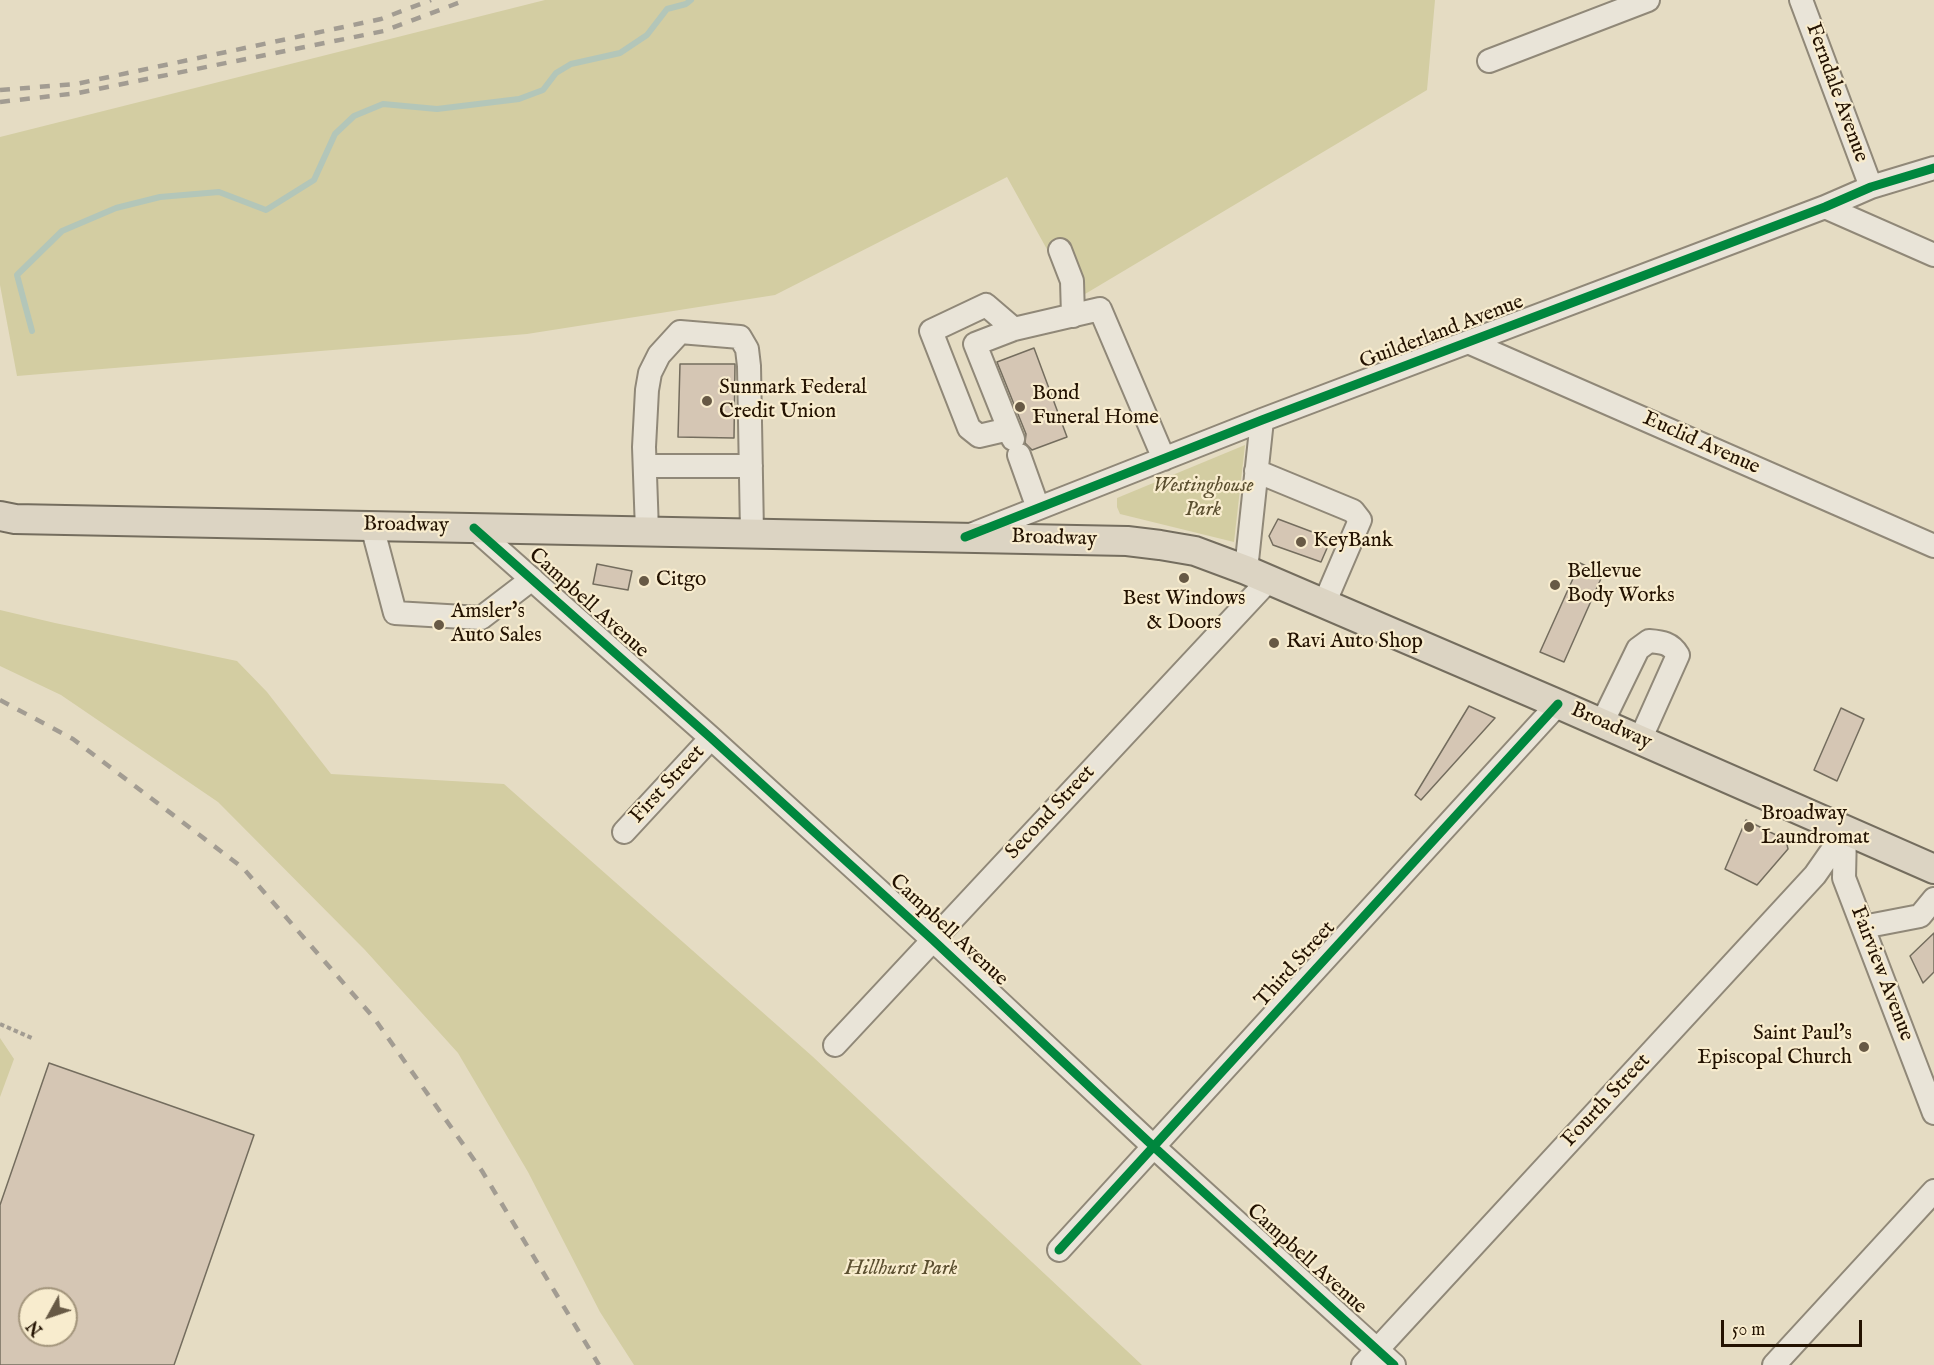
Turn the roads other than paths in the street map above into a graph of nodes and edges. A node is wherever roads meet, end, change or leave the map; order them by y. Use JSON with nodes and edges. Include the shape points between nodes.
{"nodes":[{"id":1,"x":1648,"y":0,"type":"edge"},
{"id":2,"x":1801,"y":0,"type":"edge"},
{"id":3,"x":1489,"y":61,"type":"dead end"},
{"id":4,"x":1934,"y":168,"type":"edge"},
{"id":5,"x":1871,"y":187,"type":"junction"},
{"id":6,"x":1825,"y":207,"type":"junction"},
{"id":7,"x":1060,"y":250,"type":"dead end"},
{"id":8,"x":1934,"y":255,"type":"edge"},
{"id":9,"x":1073,"y":316,"type":"junction"},
{"id":10,"x":1014,"y":329,"type":"junction"},
{"id":11,"x":1468,"y":342,"type":"junction"},
{"id":12,"x":975,"y":344,"type":"junction"},
{"id":13,"x":941,"y":356,"type":"junction"},
{"id":14,"x":1262,"y":420,"type":"junction"},
{"id":15,"x":1014,"y":441,"type":"junction"},
{"id":16,"x":1164,"y":459,"type":"junction"},
{"id":17,"x":645,"y":466,"type":"junction"},
{"id":18,"x":751,"y":466,"type":"junction"},
{"id":19,"x":1256,"y":471,"type":"junction"},
{"id":20,"x":1038,"y":508,"type":"junction"},
{"id":21,"x":0,"y":516,"type":"edge"},
{"id":22,"x":372,"y":525,"type":"junction"},
{"id":23,"x":474,"y":528,"type":"junction"},
{"id":24,"x":647,"y":531,"type":"junction"},
{"id":25,"x":752,"y":533,"type":"junction"},
{"id":26,"x":965,"y":537,"type":"junction"},
{"id":27,"x":1934,"y":546,"type":"edge"},
{"id":28,"x":1257,"y":576,"type":"junction"},
{"id":29,"x":532,"y":579,"type":"junction"},
{"id":30,"x":1324,"y":604,"type":"junction"},
{"id":31,"x":1558,"y":704,"type":"junction"},
{"id":32,"x":1602,"y":723,"type":"junction"},
{"id":33,"x":711,"y":738,"type":"junction"},
{"id":34,"x":1640,"y":740,"type":"junction"},
{"id":35,"x":624,"y":832,"type":"dead end"},
{"id":36,"x":1845,"y":832,"type":"junction"},
{"id":37,"x":1934,"y":869,"type":"edge"},
{"id":38,"x":1934,"y":899,"type":"edge"},
{"id":39,"x":1863,"y":927,"type":"junction"},
{"id":40,"x":933,"y":940,"type":"junction"},
{"id":41,"x":835,"y":1045,"type":"dead end"},
{"id":42,"x":1934,"y":1113,"type":"edge"},
{"id":43,"x":1154,"y":1147,"type":"junction"},
{"id":44,"x":1934,"y":1191,"type":"edge"},
{"id":45,"x":1059,"y":1250,"type":"dead end"},
{"id":46,"x":1378,"y":1360,"type":"edge"},
{"id":47,"x":1774,"y":1365,"type":"edge"}],
"edges":[{"from":1,"to":3,"type":"street"},
{"from":2,"to":5,"type":"street","name":"Ferndale Avenue"},
{"from":4,"to":5,"type":"street","name":"Guilderland Avenue"},
{"from":5,"to":6,"type":"street","name":"Guilderland Avenue"},
{"from":6,"to":8,"type":"street"},
{"from":6,"to":11,"type":"street","name":"Guilderland Avenue"},
{"from":7,"to":9,"type":"street","via":[[1072,281]]},
{"from":9,"to":10,"type":"street"},
{"from":9,"to":16,"type":"street","via":[[1100,309]]},
{"from":10,"to":12,"type":"street"},
{"from":10,"to":13,"type":"street","via":[[986,305],[931,331]]},
{"from":11,"to":14,"type":"street","name":"Guilderland Avenue"},
{"from":11,"to":27,"type":"street","name":"Euclid Avenue"},
{"from":12,"to":13,"type":"street"},
{"from":12,"to":15,"type":"street"},
{"from":13,"to":15,"type":"street","via":[[969,428],[979,436]]},
{"from":14,"to":16,"type":"street","name":"Guilderland Avenue"},
{"from":14,"to":19,"type":"street"},
{"from":15,"to":20,"type":"street"},
{"from":16,"to":20,"type":"street","name":"Guilderland Avenue"},
{"from":17,"to":18,"type":"street"},
{"from":17,"to":18,"type":"street","via":[[650,374],[659,355],[680,332],[740,337],[747,349]]},
{"from":17,"to":24,"type":"street"},
{"from":18,"to":25,"type":"street"},
{"from":19,"to":28,"type":"street"},
{"from":19,"to":30,"type":"street","via":[[1353,511],[1360,520]]},
{"from":20,"to":26,"type":"street","name":"Guilderland Avenue"},
{"from":21,"to":22,"type":"main road","name":"Broadway"},
{"from":22,"to":23,"type":"main road","name":"Broadway"},
{"from":22,"to":29,"type":"street","via":[[395,613],[481,618]]},
{"from":23,"to":24,"type":"main road","name":"Broadway"},
{"from":23,"to":29,"type":"street","name":"Campbell Avenue"},
{"from":24,"to":25,"type":"main road","name":"Broadway"},
{"from":25,"to":26,"type":"main road","name":"Broadway"},
{"from":26,"to":28,"type":"main road","name":"Broadway","via":[[1160,545],[1195,551]]},
{"from":28,"to":30,"type":"main road","name":"Broadway"},
{"from":28,"to":40,"type":"street","name":"Second Street"},
{"from":29,"to":33,"type":"street","name":"Campbell Avenue"},
{"from":30,"to":31,"type":"main road","name":"Broadway"},
{"from":31,"to":32,"type":"main road","name":"Broadway"},
{"from":31,"to":43,"type":"street","name":"Third Street"},
{"from":32,"to":34,"type":"main road","name":"Broadway"},
{"from":32,"to":34,"type":"street","via":[[1638,649],[1649,641],[1664,642],[1678,655]]},
{"from":33,"to":35,"type":"street","name":"First Street"},
{"from":33,"to":40,"type":"street","name":"Campbell Avenue"},
{"from":34,"to":36,"type":"main road","name":"Broadway"},
{"from":36,"to":37,"type":"main road","name":"Broadway"},
{"from":36,"to":39,"type":"street","name":"Fairview Avenue","via":[[1844,878]]},
{"from":36,"to":46,"type":"street","name":"Fourth Street","via":[[1815,875]]},
{"from":38,"to":39,"type":"street","via":[[1920,916]]},
{"from":39,"to":42,"type":"street","name":"Fairview Avenue"},
{"from":40,"to":41,"type":"street","name":"Second Street"},
{"from":40,"to":43,"type":"street","name":"Campbell Avenue"},
{"from":43,"to":45,"type":"street","name":"Third Street"},
{"from":43,"to":46,"type":"street","name":"Campbell Avenue"},
{"from":44,"to":47,"type":"street"}]}
